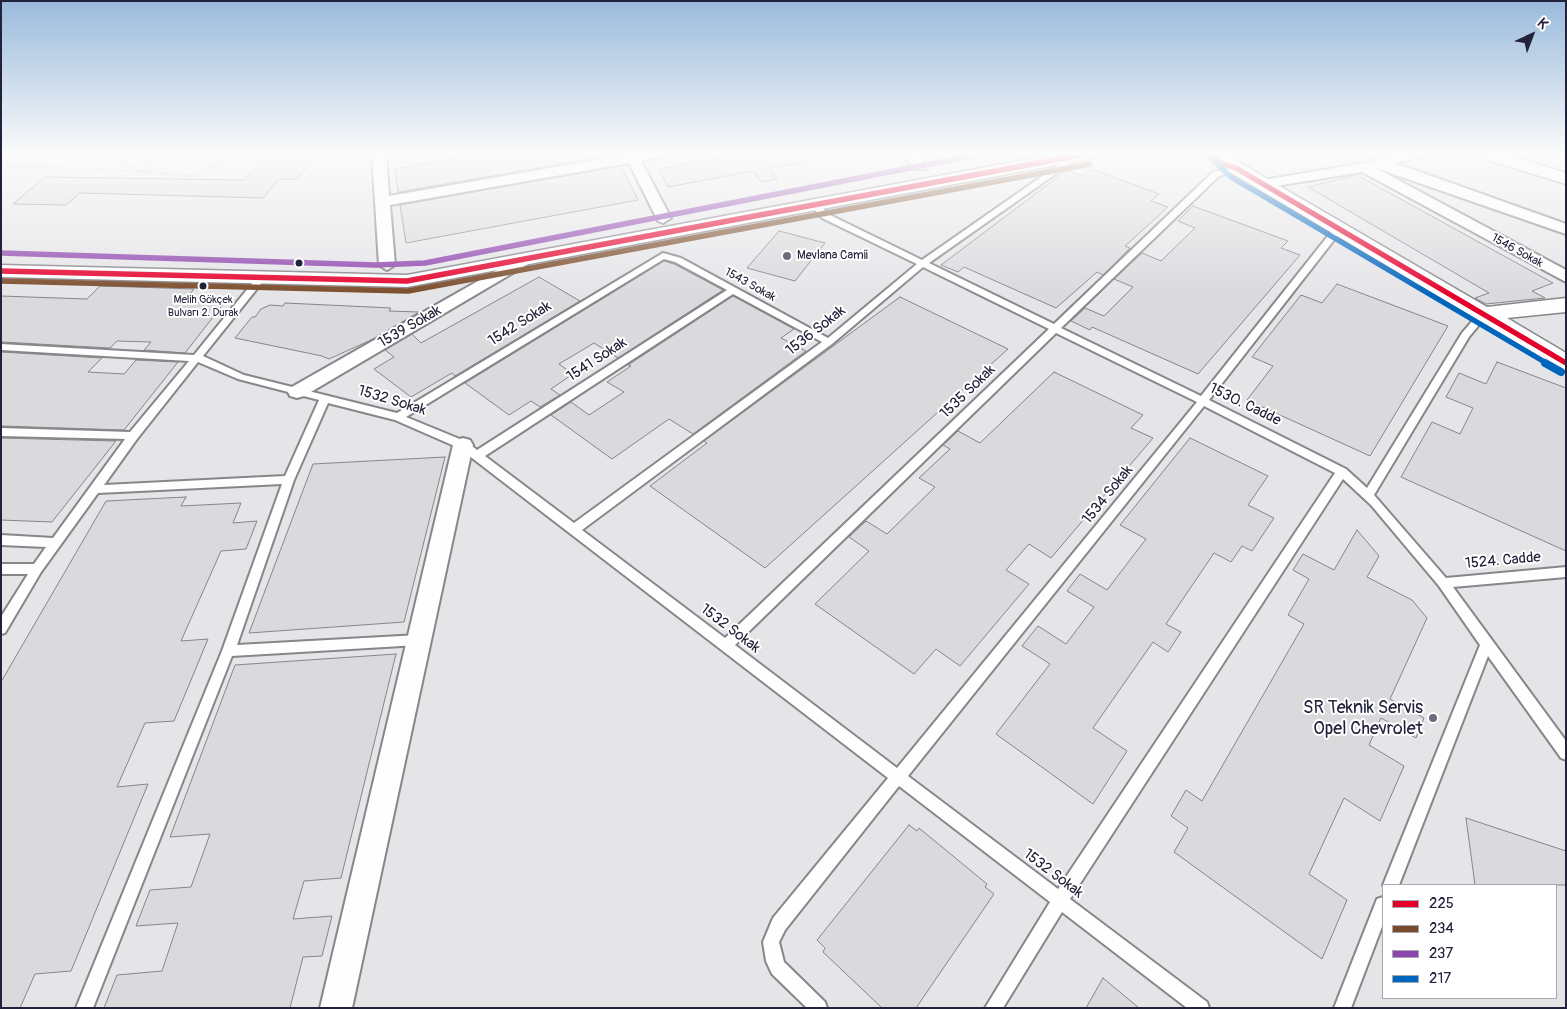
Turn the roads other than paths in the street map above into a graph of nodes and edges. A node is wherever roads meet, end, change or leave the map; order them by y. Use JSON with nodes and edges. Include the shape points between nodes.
{"nodes":[{"id":1,"x":388,"y":201,"type":"edge"},
{"id":2,"x":655,"y":201,"type":"edge"},
{"id":3,"x":736,"y":201,"type":"edge"},
{"id":4,"x":830,"y":201,"type":"edge"},
{"id":5,"x":1015,"y":201,"type":"edge"},
{"id":6,"x":1188,"y":201,"type":"edge"},
{"id":7,"x":1291,"y":201,"type":"edge"},
{"id":8,"x":1427,"y":201,"type":"edge"},
{"id":9,"x":1487,"y":201,"type":"edge"},
{"id":10,"x":383,"y":202,"type":"joint"},
{"id":11,"x":814,"y":204,"type":"junction"},
{"id":12,"x":663,"y":218,"type":"junction"},
{"id":13,"x":1338,"y":229,"type":"junction"},
{"id":14,"x":1566,"y":229,"type":"edge"},
{"id":15,"x":1,"y":253,"type":"edge"},
{"id":16,"x":658,"y":257,"type":"joint"},
{"id":17,"x":522,"y":261,"type":"junction"},
{"id":18,"x":922,"y":264,"type":"junction"},
{"id":19,"x":387,"y":265,"type":"junction"},
{"id":20,"x":1,"y":272,"type":"edge"},
{"id":21,"x":1566,"y":277,"type":"edge"},
{"id":22,"x":261,"y":278,"type":"junction"},
{"id":23,"x":733,"y":290,"type":"junction"},
{"id":24,"x":1566,"y":305,"type":"edge"},
{"id":25,"x":1483,"y":314,"type":"junction"},
{"id":26,"x":1054,"y":330,"type":"junction"},
{"id":27,"x":829,"y":342,"type":"junction"},
{"id":28,"x":1,"y":347,"type":"edge"},
{"id":29,"x":198,"y":358,"type":"junction"},
{"id":30,"x":1566,"y":363,"type":"edge"},
{"id":31,"x":297,"y":392,"type":"junction"},
{"id":32,"x":325,"y":398,"type":"junction"},
{"id":33,"x":1204,"y":401,"type":"junction"},
{"id":34,"x":398,"y":417,"type":"junction"},
{"id":35,"x":1,"y":432,"type":"edge"},
{"id":36,"x":133,"y":436,"type":"junction"},
{"id":37,"x":471,"y":450,"type":"junction"},
{"id":38,"x":1342,"y":472,"type":"junction"},
{"id":39,"x":290,"y":480,"type":"junction"},
{"id":40,"x":96,"y":489,"type":"junction"},
{"id":41,"x":1368,"y":495,"type":"junction"},
{"id":42,"x":573,"y":530,"type":"junction"},
{"id":43,"x":1,"y":540,"type":"edge"},
{"id":44,"x":55,"y":544,"type":"junction"},
{"id":45,"x":1,"y":569,"type":"edge"},
{"id":46,"x":37,"y":569,"type":"junction"},
{"id":47,"x":1566,"y":572,"type":"edge"},
{"id":48,"x":1443,"y":583,"type":"junction"},
{"id":49,"x":1,"y":629,"type":"edge"},
{"id":50,"x":419,"y":640,"type":"junction"},
{"id":51,"x":725,"y":646,"type":"junction"},
{"id":52,"x":1486,"y":646,"type":"junction"},
{"id":53,"x":228,"y":651,"type":"junction"},
{"id":54,"x":1566,"y":753,"type":"edge"},
{"id":55,"x":898,"y":777,"type":"junction"},
{"id":56,"x":1391,"y":884,"type":"edge"},
{"id":57,"x":1060,"y":900,"type":"junction"},
{"id":58,"x":1382,"y":908,"type":"edge"},
{"id":59,"x":84,"y":1008,"type":"edge"},
{"id":60,"x":336,"y":1008,"type":"edge"},
{"id":61,"x":819,"y":1008,"type":"edge"},
{"id":62,"x":992,"y":1008,"type":"edge"},
{"id":63,"x":1201,"y":1008,"type":"edge"},
{"id":64,"x":1342,"y":1008,"type":"edge"}],
"edges":[{"from":1,"to":10,"type":"street"},
{"from":2,"to":12,"type":"street"},
{"from":3,"to":12,"type":"main road"},
{"from":4,"to":11,"type":"main road"},
{"from":5,"to":18,"type":"lane","name":"1536 Sokak"},
{"from":6,"to":26,"type":"lane","name":"1535 Sokak"},
{"from":7,"to":13,"type":"main road"},
{"from":8,"to":21,"type":"street","name":"1546 Sokak"},
{"from":9,"to":14,"type":"street"},
{"from":10,"to":19,"type":"street"},
{"from":11,"to":17,"type":"main road"},
{"from":11,"to":18,"type":"lane","name":"1530. Cadde","via":[[825,216]]},
{"from":12,"to":19,"type":"main road","via":[[424,263]]},
{"from":13,"to":25,"type":"main road"},
{"from":13,"to":33,"type":"lane","name":"1534 Sokak"},
{"from":15,"to":19,"type":"main road"},
{"from":16,"to":23,"type":"lane","name":"1543 Sokak","via":[[672,257]]},
{"from":16,"to":34,"type":"lane","name":"1542 Sokak"},
{"from":17,"to":22,"type":"main road","via":[[407,281]]},
{"from":17,"to":31,"type":"street","name":"1539 Sokak"},
{"from":18,"to":26,"type":"lane","name":"1530. Cadde"},
{"from":18,"to":27,"type":"lane","name":"1536 Sokak"},
{"from":20,"to":22,"type":"main road"},
{"from":22,"to":29,"type":"lane"},
{"from":23,"to":27,"type":"lane","name":"1543 Sokak"},
{"from":23,"to":37,"type":"lane","name":"1541 Sokak"},
{"from":24,"to":25,"type":"main road"},
{"from":25,"to":30,"type":"main road"},
{"from":25,"to":41,"type":"lane","via":[[1465,335]]},
{"from":26,"to":33,"type":"lane","name":"1530. Cadde"},
{"from":26,"to":51,"type":"lane","name":"1535 Sokak"},
{"from":27,"to":42,"type":"lane","name":"1536 Sokak"},
{"from":28,"to":29,"type":"lane"},
{"from":29,"to":31,"type":"lane","name":"1532 Sokak","via":[[241,377]]},
{"from":29,"to":36,"type":"lane"},
{"from":31,"to":32,"type":"lane","name":"1532 Sokak"},
{"from":32,"to":34,"type":"lane","name":"1532 Sokak"},
{"from":32,"to":39,"type":"lane"},
{"from":33,"to":38,"type":"lane","name":"1530. Cadde"},
{"from":33,"to":55,"type":"lane","name":"1534 Sokak"},
{"from":34,"to":37,"type":"lane","name":"1532 Sokak"},
{"from":35,"to":36,"type":"lane"},
{"from":36,"to":40,"type":"lane"},
{"from":37,"to":42,"type":"lane","name":"1532 Sokak"},
{"from":37,"to":50,"type":"street"},
{"from":38,"to":41,"type":"lane","name":"1530. Cadde"},
{"from":38,"to":57,"type":"lane"},
{"from":39,"to":40,"type":"lane"},
{"from":39,"to":53,"type":"lane"},
{"from":40,"to":44,"type":"lane"},
{"from":41,"to":48,"type":"lane","name":"1530. Cadde"},
{"from":42,"to":51,"type":"lane","name":"1532 Sokak"},
{"from":43,"to":44,"type":"lane"},
{"from":44,"to":46,"type":"lane"},
{"from":45,"to":46,"type":"lane"},
{"from":46,"to":49,"type":"lane"},
{"from":47,"to":48,"type":"lane","name":"1524. Cadde"},
{"from":48,"to":52,"type":"lane","name":"1530. Cadde"},
{"from":50,"to":53,"type":"lane"},
{"from":50,"to":60,"type":"street"},
{"from":51,"to":55,"type":"lane","name":"1532 Sokak"},
{"from":52,"to":54,"type":"lane","name":"1530. Cadde"},
{"from":52,"to":56,"type":"lane"},
{"from":53,"to":59,"type":"lane"},
{"from":55,"to":57,"type":"lane","name":"1532 Sokak"},
{"from":55,"to":61,"type":"lane","name":"1534 Sokak","via":[[774,932],[771,953],[778,968]]},
{"from":57,"to":62,"type":"lane"},
{"from":57,"to":63,"type":"lane","name":"1532 Sokak"},
{"from":58,"to":64,"type":"lane"}]}
